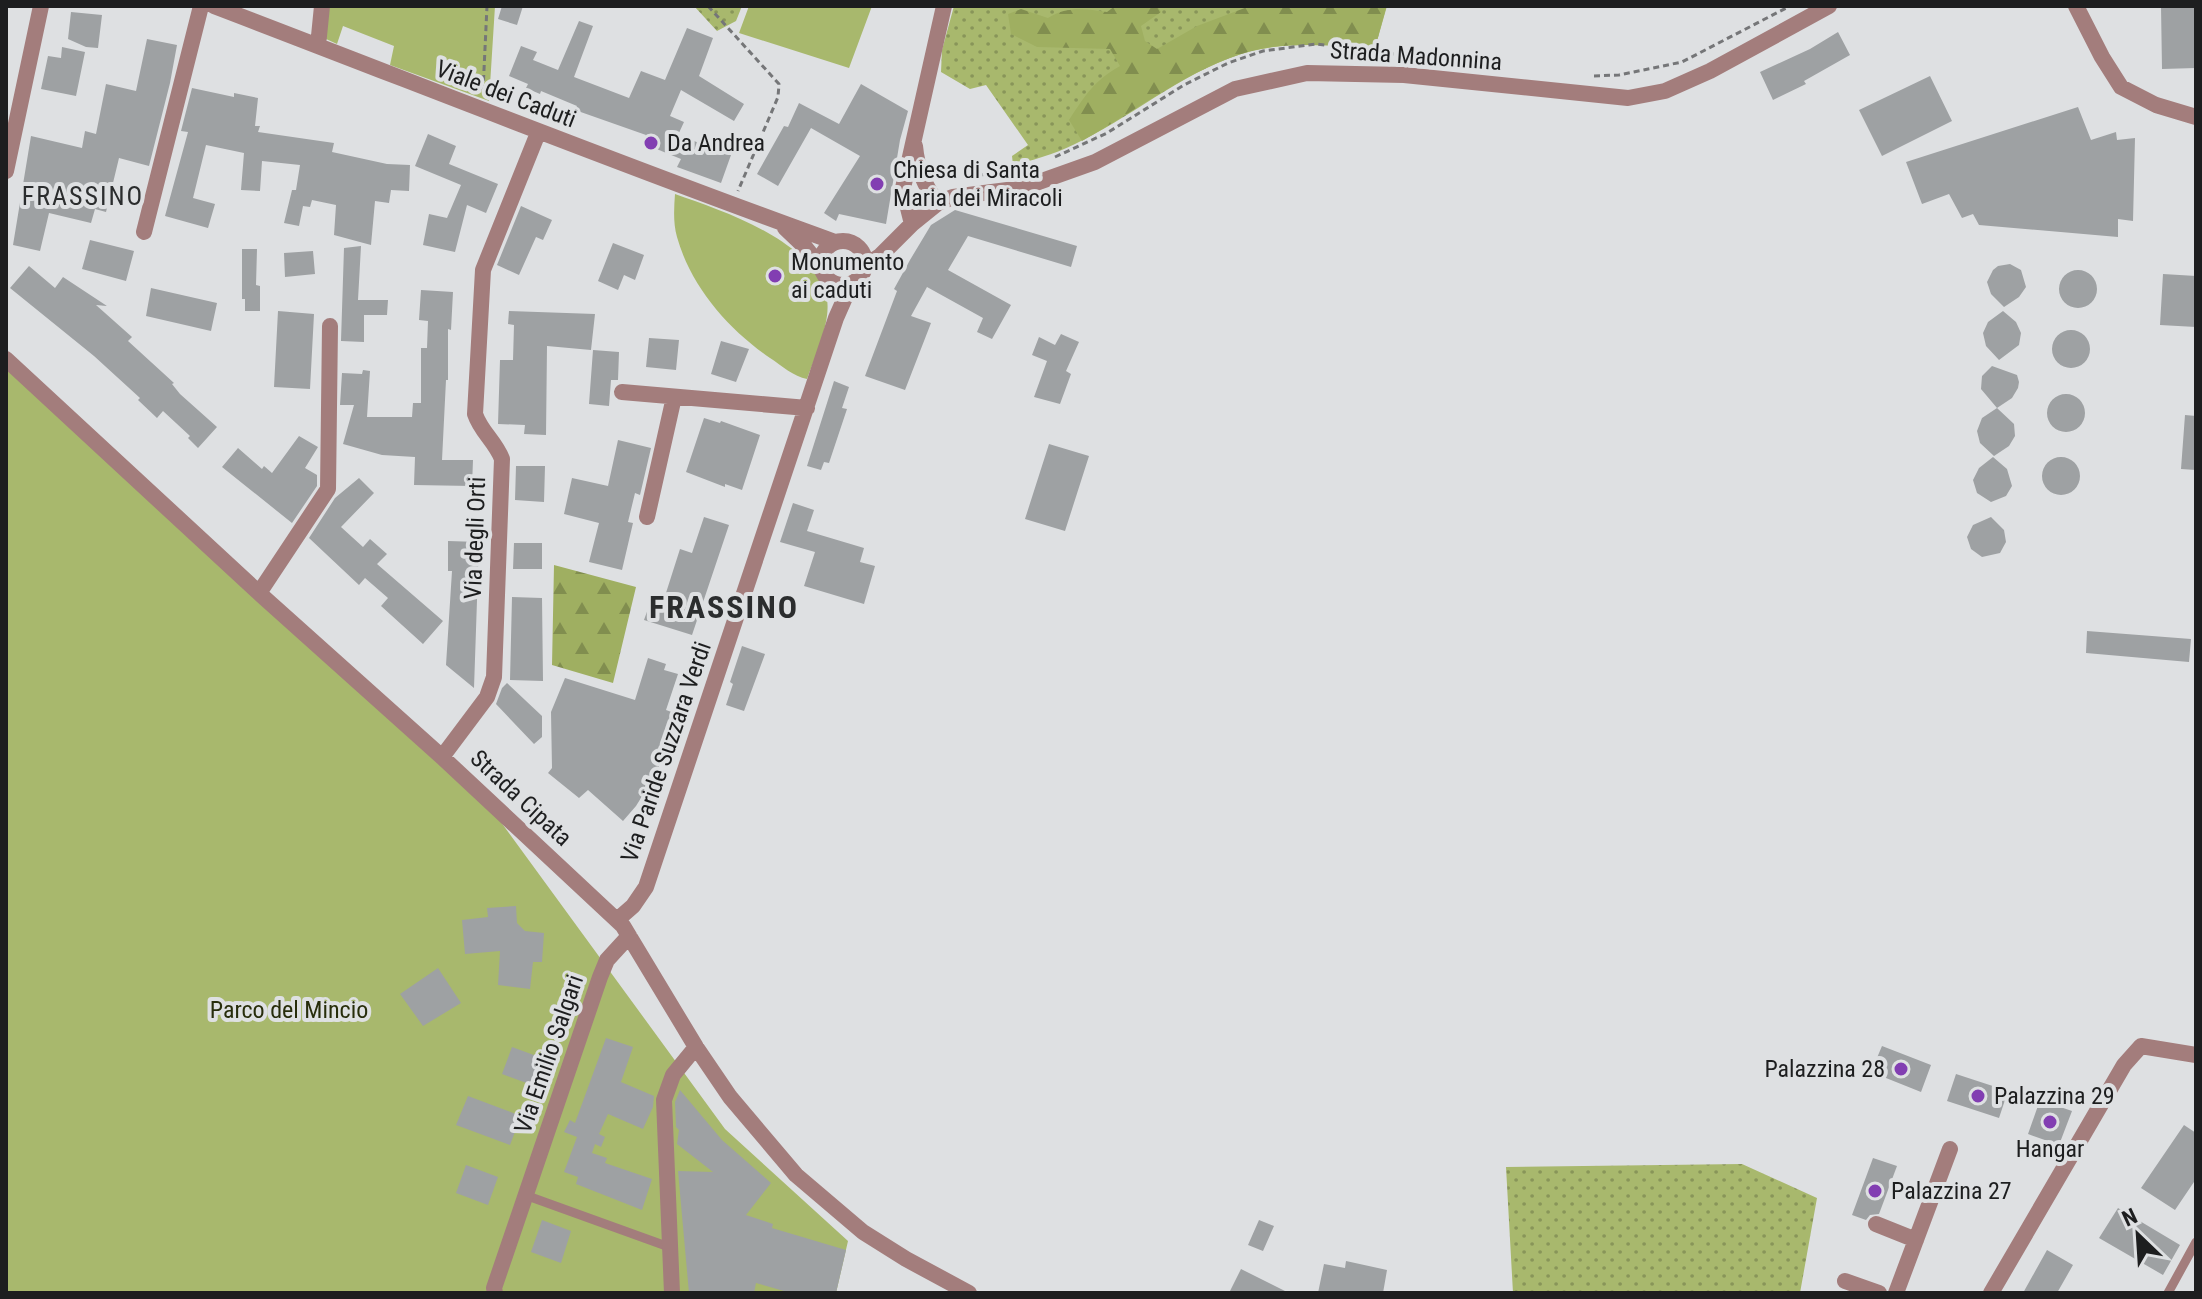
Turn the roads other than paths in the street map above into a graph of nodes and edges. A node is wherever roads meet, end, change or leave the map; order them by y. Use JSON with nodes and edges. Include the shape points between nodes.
{"nodes":[{"id":1,"x":41,"y":6,"type":"edge"},
{"id":2,"x":201,"y":6,"type":"edge"},
{"id":3,"x":214,"y":6,"type":"edge"},
{"id":4,"x":322,"y":6,"type":"edge"},
{"id":5,"x":944,"y":6,"type":"edge"},
{"id":6,"x":1829,"y":6,"type":"edge"},
{"id":7,"x":2076,"y":6,"type":"edge"},
{"id":8,"x":318,"y":46,"type":"junction"},
{"id":9,"x":2196,"y":117,"type":"edge"},
{"id":10,"x":538,"y":133,"type":"junction"},
{"id":11,"x":914,"y":141,"type":"junction"},
{"id":12,"x":6,"y":171,"type":"edge"},
{"id":13,"x":938,"y":203,"type":"junction"},
{"id":14,"x":912,"y":224,"type":"junction"},
{"id":15,"x":781,"y":225,"type":"junction"},
{"id":16,"x":144,"y":232,"type":"dead end"},
{"id":17,"x":894,"y":240,"type":"junction"},
{"id":18,"x":835,"y":242,"type":"junction"},
{"id":19,"x":857,"y":246,"type":"junction"},
{"id":20,"x":865,"y":266,"type":"junction"},
{"id":21,"x":821,"y":267,"type":"junction"},
{"id":22,"x":830,"y":282,"type":"junction"},
{"id":23,"x":851,"y":284,"type":"junction"},
{"id":24,"x":836,"y":318,"type":"junction"},
{"id":25,"x":330,"y":326,"type":"dead end"},
{"id":26,"x":6,"y":359,"type":"edge"},
{"id":27,"x":622,"y":392,"type":"dead end"},
{"id":28,"x":674,"y":397,"type":"junction"},
{"id":29,"x":807,"y":408,"type":"junction"},
{"id":30,"x":647,"y":517,"type":"dead end"},
{"id":31,"x":259,"y":593,"type":"junction"},
{"id":32,"x":442,"y":757,"type":"junction"},
{"id":33,"x":617,"y":920,"type":"junction"},
{"id":34,"x":629,"y":936,"type":"junction"},
{"id":35,"x":696,"y":1047,"type":"junction"},
{"id":36,"x":2196,"y":1055,"type":"edge"},
{"id":37,"x":1950,"y":1149,"type":"dead end"},
{"id":38,"x":525,"y":1195,"type":"junction"},
{"id":39,"x":1876,"y":1224,"type":"dead end"},
{"id":40,"x":1916,"y":1240,"type":"junction"},
{"id":41,"x":2196,"y":1242,"type":"edge"},
{"id":42,"x":669,"y":1247,"type":"junction"},
{"id":43,"x":1845,"y":1281,"type":"dead end"},
{"id":44,"x":495,"y":1293,"type":"edge"},
{"id":45,"x":672,"y":1293,"type":"edge"},
{"id":46,"x":969,"y":1293,"type":"edge"},
{"id":47,"x":1879,"y":1293,"type":"edge"},
{"id":48,"x":1896,"y":1293,"type":"edge"},
{"id":49,"x":1991,"y":1293,"type":"edge"},
{"id":50,"x":2168,"y":1293,"type":"edge"}],
"edges":[{"from":1,"to":12,"type":"street"},
{"from":2,"to":16,"type":"street"},
{"from":3,"to":8,"type":"street","name":"Viale dei Caduti"},
{"from":4,"to":8,"type":"street"},
{"from":5,"to":11,"type":"street"},
{"from":6,"to":13,"type":"street","name":"Strada Madonnina","via":[[1710,71],[1665,91],[1628,98],[1404,75],[1307,73],[1278,79],[1235,89],[1095,162],[1022,188]]},
{"from":7,"to":9,"type":"street","via":[[2121,87]]},
{"from":8,"to":10,"type":"street","name":"Viale dei Caduti"},
{"from":10,"to":15,"type":"street","name":"Viale dei Caduti"},
{"from":10,"to":32,"type":"street","name":"Via degli Orti","via":[[482,279],[475,414],[502,459],[494,677],[487,697]]},
{"from":11,"to":13,"type":"street","via":[[917,165]]},
{"from":11,"to":14,"type":"street","via":[[903,188]]},
{"from":13,"to":14,"type":"street"},
{"from":14,"to":17,"type":"street"},
{"from":15,"to":18,"type":"street","name":"Viale dei Caduti"},
{"from":15,"to":21,"type":"street","name":"Viale dei Caduti"},
{"from":17,"to":19,"type":"street"},
{"from":17,"to":20,"type":"street"},
{"from":18,"to":19,"type":"street"},
{"from":18,"to":21,"type":"street","via":[[824,251]]},
{"from":19,"to":20,"type":"street"},
{"from":20,"to":23,"type":"street"},
{"from":21,"to":22,"type":"street"},
{"from":22,"to":23,"type":"street"},
{"from":22,"to":24,"type":"street","name":"Via Paride Suzzara Verdi"},
{"from":23,"to":24,"type":"street","name":"Via Paride Suzzara Verdi"},
{"from":24,"to":29,"type":"street","name":"Via Paride Suzzara Verdi"},
{"from":25,"to":31,"type":"street","via":[[328,489]]},
{"from":26,"to":31,"type":"street","name":"Strada Cipata"},
{"from":27,"to":28,"type":"street"},
{"from":28,"to":29,"type":"street"},
{"from":28,"to":30,"type":"street"},
{"from":29,"to":33,"type":"street","name":"Via Paride Suzzara Verdi","via":[[646,887]]},
{"from":31,"to":32,"type":"street","name":"Strada Cipata"},
{"from":32,"to":33,"type":"street","name":"Strada Cipata"},
{"from":33,"to":34,"type":"street","name":"Strada Cipata"},
{"from":34,"to":35,"type":"street","name":"Strada Cipata"},
{"from":34,"to":38,"type":"street","name":"Via Emilio Salgari","via":[[607,960],[600,977]]},
{"from":35,"to":42,"type":"street","via":[[673,1075],[664,1100]]},
{"from":35,"to":46,"type":"street","name":"Strada Cipata","via":[[754,1128],[815,1193],[883,1246]]},
{"from":36,"to":49,"type":"street","via":[[2141,1046],[2124,1065]]},
{"from":37,"to":40,"type":"street"},
{"from":38,"to":42,"type":"lane"},
{"from":38,"to":44,"type":"street","name":"Via Emilio Salgari"},
{"from":39,"to":40,"type":"street"},
{"from":40,"to":48,"type":"street"},
{"from":41,"to":50,"type":"lane"},
{"from":42,"to":45,"type":"street"},
{"from":43,"to":47,"type":"street"}]}
